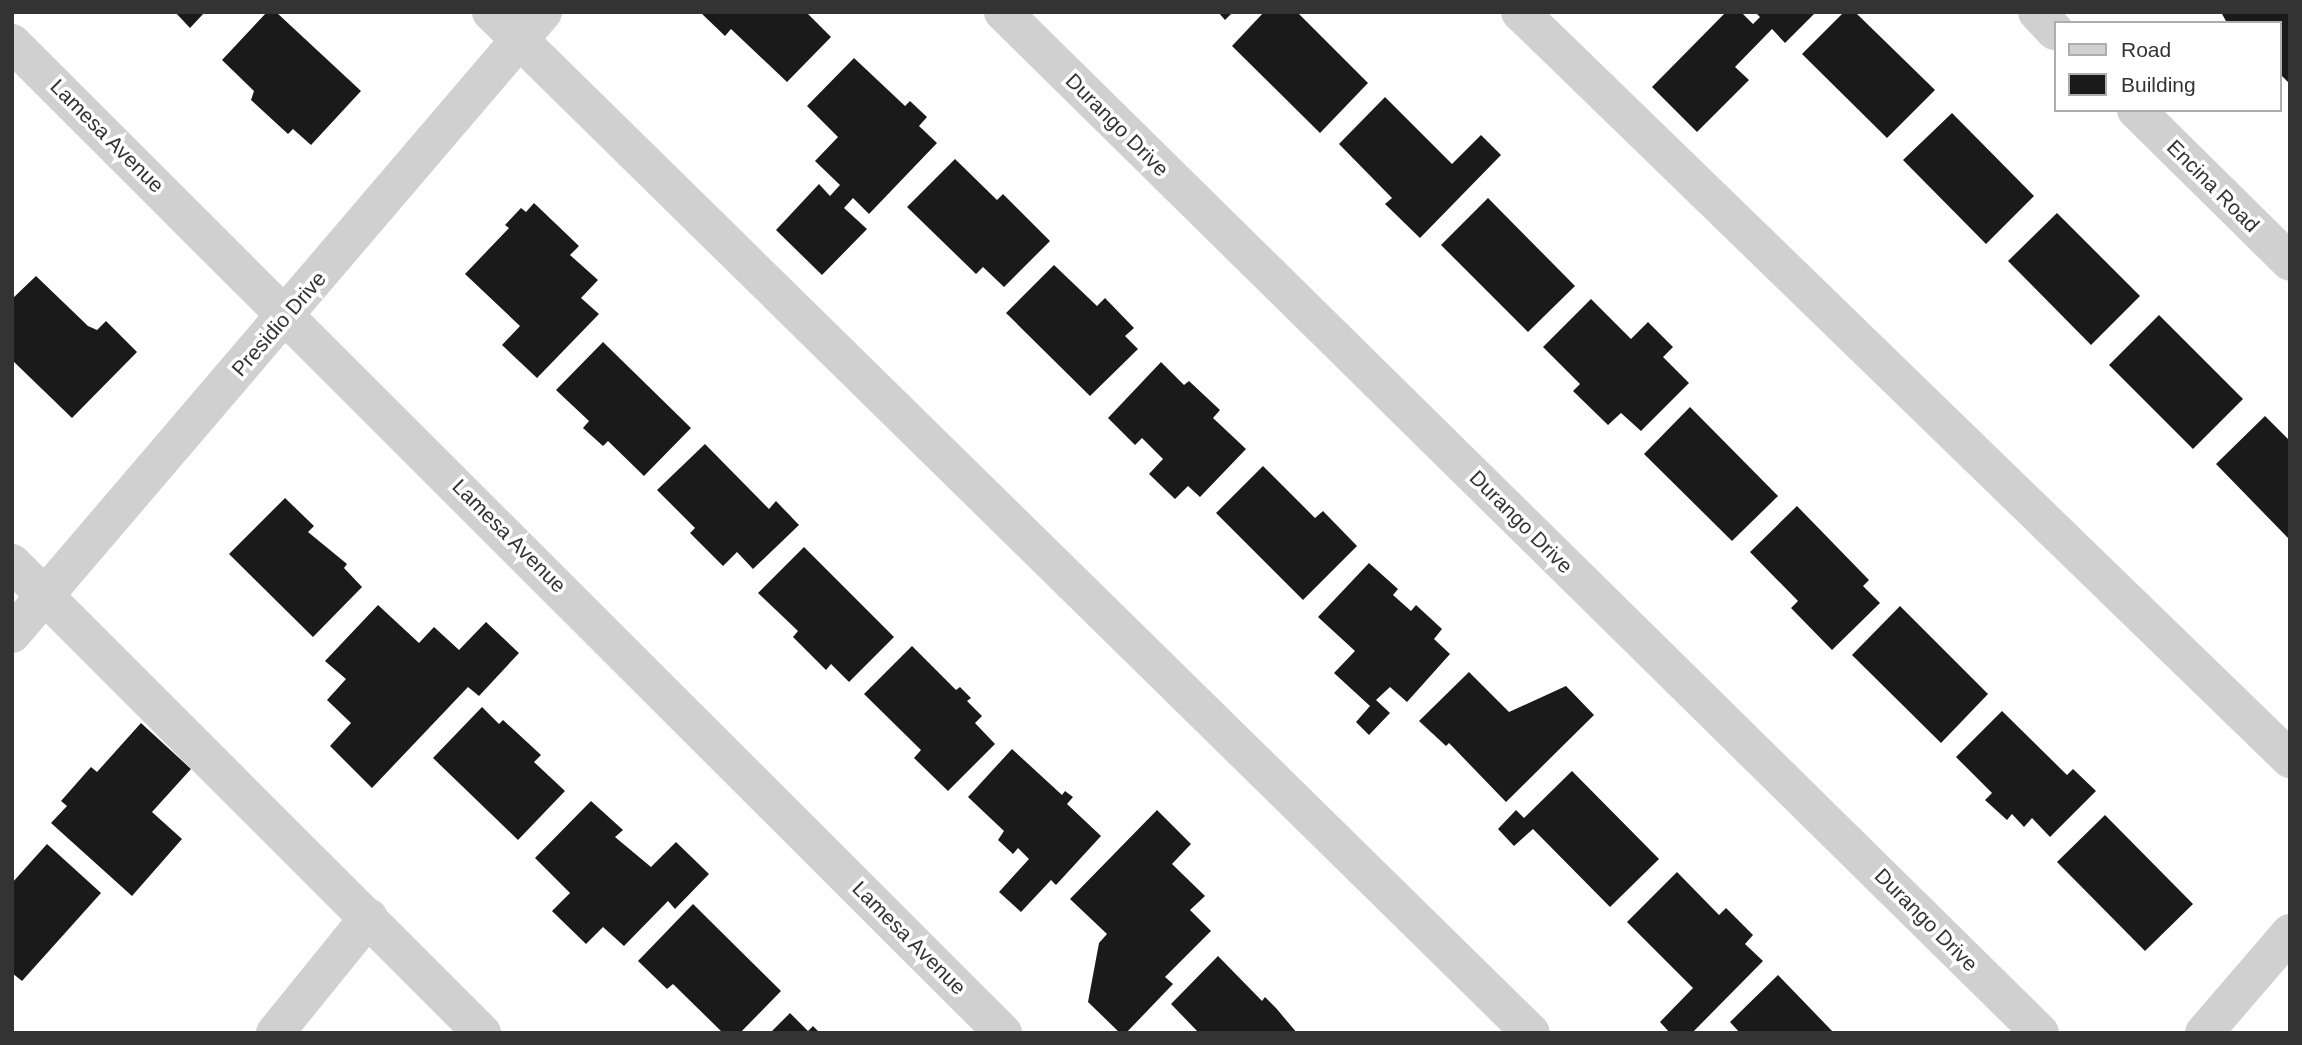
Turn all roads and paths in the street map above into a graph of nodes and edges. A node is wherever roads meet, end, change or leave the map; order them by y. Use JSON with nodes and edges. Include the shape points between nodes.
{"nodes":[{"id":1,"x":491,"y":12,"type":"edge"},
{"id":2,"x":1003,"y":12,"type":"edge"},
{"id":3,"x":1521,"y":12,"type":"edge"},
{"id":4,"x":2037,"y":12,"type":"edge"},
{"id":5,"x":531,"y":26,"type":"edge"},
{"id":6,"x":2054,"y":30,"type":"edge"},
{"id":7,"x":12,"y":43,"type":"edge"},
{"id":8,"x":2138,"y":112,"type":"edge"},
{"id":9,"x":2290,"y":262,"type":"edge"},
{"id":10,"x":288,"y":314,"type":"junction"},
{"id":11,"x":12,"y":563,"type":"edge"},
{"id":12,"x":45,"y":596,"type":"junction"},
{"id":13,"x":12,"y":634,"type":"edge"},
{"id":14,"x":2290,"y":759,"type":"edge"},
{"id":15,"x":369,"y":916,"type":"junction"},
{"id":16,"x":2290,"y":933,"type":"edge"},
{"id":17,"x":275,"y":1033,"type":"edge"},
{"id":18,"x":482,"y":1033,"type":"edge"},
{"id":19,"x":1003,"y":1033,"type":"edge"},
{"id":20,"x":1531,"y":1033,"type":"edge"},
{"id":21,"x":2040,"y":1033,"type":"edge"},
{"id":22,"x":2204,"y":1033,"type":"edge"}],
"edges":[{"from":1,"to":5,"type":"street"},
{"from":2,"to":21,"type":"street","name":"Durango Drive"},
{"from":3,"to":14,"type":"street"},
{"from":4,"to":6,"type":"street"},
{"from":5,"to":10,"type":"street","name":"Presidio Drive"},
{"from":5,"to":20,"type":"street"},
{"from":7,"to":10,"type":"street","name":"Lamesa Avenue"},
{"from":8,"to":9,"type":"street","name":"Encina Road"},
{"from":10,"to":12,"type":"street","name":"Presidio Drive"},
{"from":10,"to":19,"type":"street","name":"Lamesa Avenue"},
{"from":11,"to":12,"type":"street"},
{"from":12,"to":13,"type":"street","name":"Presidio Drive"},
{"from":12,"to":15,"type":"street"},
{"from":15,"to":17,"type":"street"},
{"from":15,"to":18,"type":"street"},
{"from":16,"to":22,"type":"street"}]}
